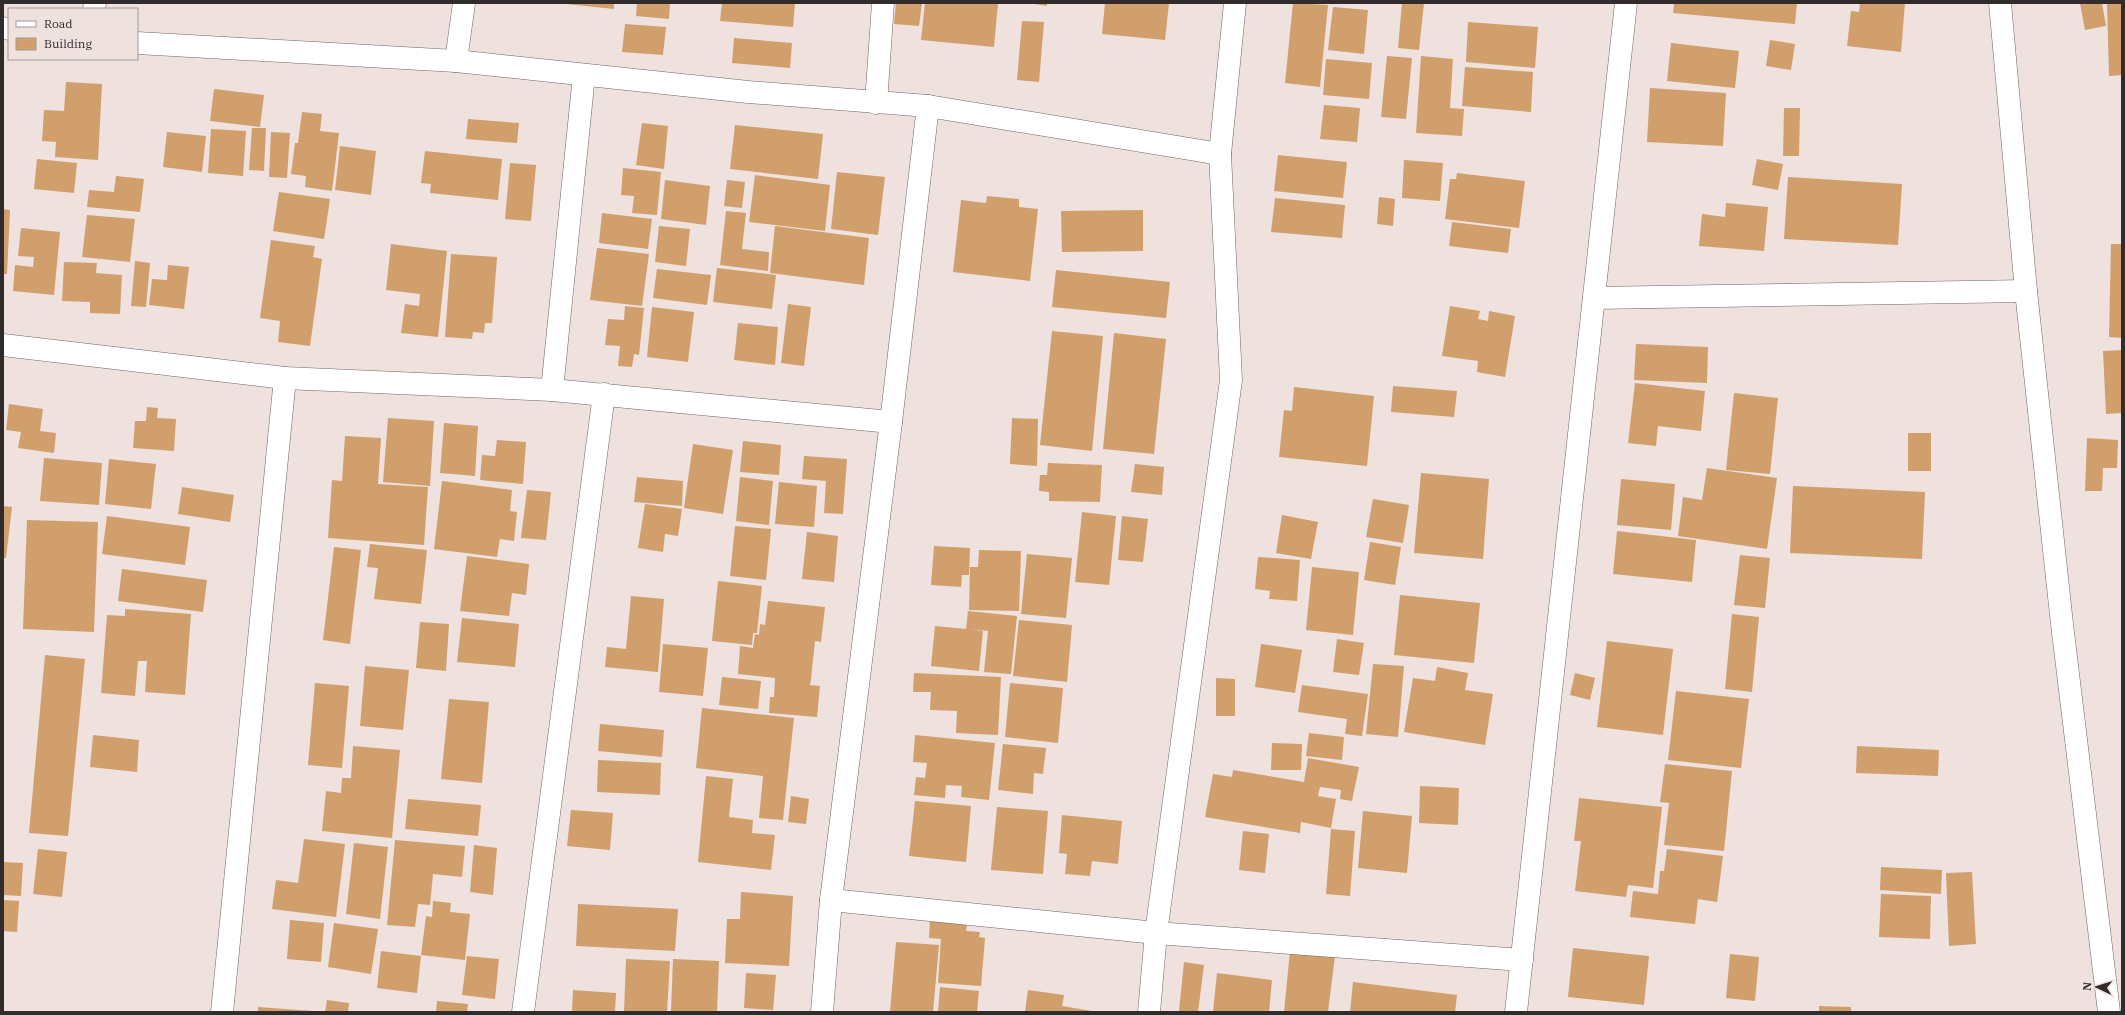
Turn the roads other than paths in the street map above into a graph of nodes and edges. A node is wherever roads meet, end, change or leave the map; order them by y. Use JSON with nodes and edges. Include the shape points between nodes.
{"nodes":[{"id":1,"x":464,"y":3,"type":"edge"},
{"id":2,"x":882,"y":3,"type":"edge"},
{"id":3,"x":1235,"y":3,"type":"edge"},
{"id":4,"x":1626,"y":3,"type":"edge"},
{"id":5,"x":2000,"y":3,"type":"edge"},
{"id":6,"x":138,"y":43,"type":"edge"},
{"id":7,"x":456,"y":61,"type":"junction"},
{"id":8,"x":584,"y":75,"type":"junction"},
{"id":9,"x":876,"y":103,"type":"junction"},
{"id":10,"x":928,"y":106,"type":"junction"},
{"id":11,"x":1220,"y":154,"type":"junction"},
{"id":12,"x":2026,"y":291,"type":"junction"},
{"id":13,"x":1594,"y":298,"type":"junction"},
{"id":14,"x":3,"y":345,"type":"edge"},
{"id":15,"x":285,"y":378,"type":"junction"},
{"id":16,"x":552,"y":390,"type":"junction"},
{"id":17,"x":604,"y":394,"type":"junction"},
{"id":18,"x":891,"y":422,"type":"junction"},
{"id":19,"x":831,"y":900,"type":"junction"},
{"id":20,"x":1156,"y":932,"type":"junction"},
{"id":21,"x":1522,"y":960,"type":"junction"},
{"id":22,"x":222,"y":1012,"type":"edge"},
{"id":23,"x":523,"y":1012,"type":"edge"},
{"id":24,"x":822,"y":1012,"type":"edge"},
{"id":25,"x":1150,"y":1012,"type":"edge"},
{"id":26,"x":1516,"y":1012,"type":"edge"},
{"id":27,"x":2109,"y":1012,"type":"edge"}],
"edges":[{"from":1,"to":7,"type":"street"},
{"from":2,"to":9,"type":"street"},
{"from":3,"to":11,"type":"street"},
{"from":4,"to":13,"type":"street"},
{"from":5,"to":12,"type":"street"},
{"from":6,"to":7,"type":"street"},
{"from":7,"to":8,"type":"street"},
{"from":8,"to":9,"type":"street"},
{"from":8,"to":16,"type":"street"},
{"from":9,"to":10,"type":"street"},
{"from":10,"to":11,"type":"street"},
{"from":10,"to":18,"type":"street"},
{"from":11,"to":20,"type":"street","via":[[1231,380]]},
{"from":12,"to":13,"type":"street"},
{"from":12,"to":27,"type":"street","via":[[2062,624]]},
{"from":13,"to":21,"type":"street"},
{"from":14,"to":15,"type":"street"},
{"from":15,"to":16,"type":"street"},
{"from":15,"to":22,"type":"street"},
{"from":16,"to":17,"type":"street"},
{"from":17,"to":18,"type":"street"},
{"from":17,"to":23,"type":"street"},
{"from":18,"to":19,"type":"street"},
{"from":19,"to":20,"type":"street"},
{"from":19,"to":24,"type":"street"},
{"from":20,"to":21,"type":"street"},
{"from":20,"to":25,"type":"street"},
{"from":21,"to":26,"type":"street"}]}
